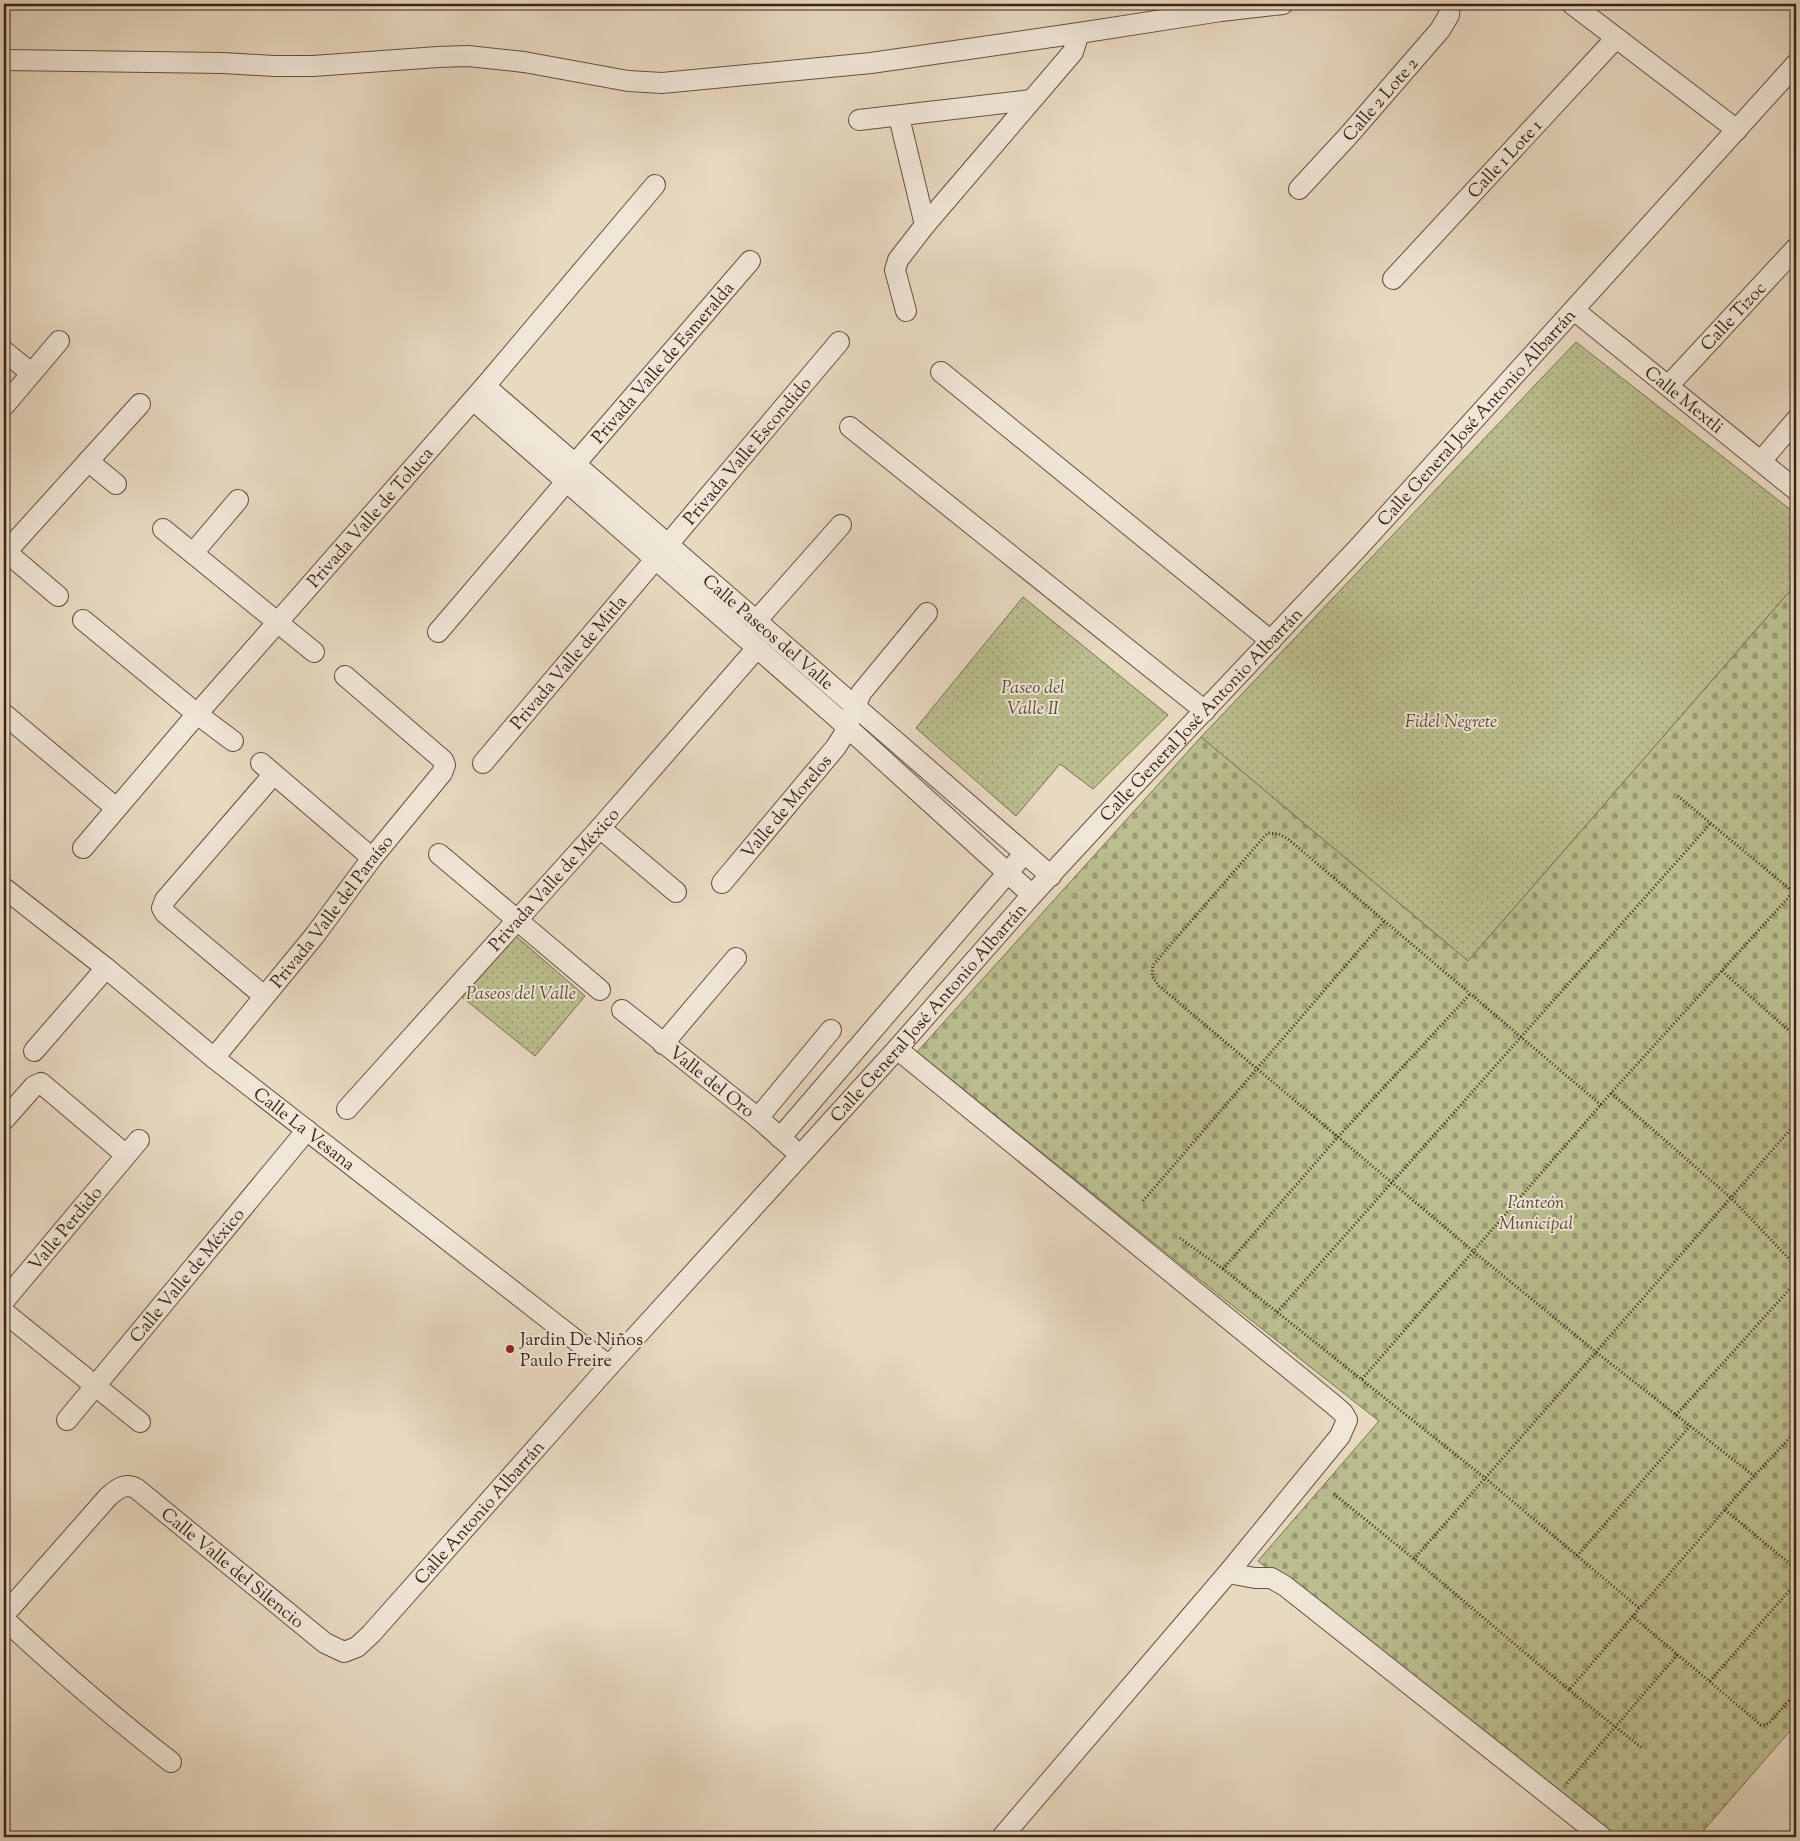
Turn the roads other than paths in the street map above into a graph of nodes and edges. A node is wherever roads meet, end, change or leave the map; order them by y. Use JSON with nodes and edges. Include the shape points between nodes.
{"nodes":[{"id":1,"x":1282,"y":4,"type":"edge"},
{"id":2,"x":1450,"y":4,"type":"edge"},
{"id":3,"x":1572,"y":4,"type":"edge"},
{"id":4,"x":1079,"y":33,"type":"junction"},
{"id":5,"x":1616,"y":38,"type":"junction"},
{"id":6,"x":4,"y":60,"type":"edge"},
{"id":7,"x":1796,"y":64,"type":"edge"},
{"id":8,"x":1031,"y":100,"type":"junction"},
{"id":9,"x":899,"y":117,"type":"junction"},
{"id":10,"x":860,"y":120,"type":"dead end"},
{"id":11,"x":1737,"y":130,"type":"junction"},
{"id":12,"x":655,"y":185,"type":"dead end"},
{"id":13,"x":1299,"y":189,"type":"dead end"},
{"id":14,"x":925,"y":225,"type":"junction"},
{"id":15,"x":1796,"y":248,"type":"edge"},
{"id":16,"x":750,"y":261,"type":"dead end"},
{"id":17,"x":1393,"y":279,"type":"dead end"},
{"id":18,"x":1574,"y":310,"type":"junction"},
{"id":19,"x":906,"y":311,"type":"dead end"},
{"id":20,"x":59,"y":341,"type":"dead end"},
{"id":21,"x":840,"y":342,"type":"dead end"},
{"id":22,"x":4,"y":351,"type":"edge"},
{"id":23,"x":941,"y":372,"type":"dead end"},
{"id":24,"x":31,"y":373,"type":"junction"},
{"id":25,"x":1669,"y":385,"type":"junction"},
{"id":26,"x":479,"y":393,"type":"junction"},
{"id":27,"x":140,"y":404,"type":"dead end"},
{"id":28,"x":4,"y":406,"type":"edge"},
{"id":29,"x":1796,"y":420,"type":"edge"},
{"id":30,"x":850,"y":427,"type":"dead end"},
{"id":31,"x":1762,"y":461,"type":"junction"},
{"id":32,"x":88,"y":462,"type":"junction"},
{"id":33,"x":570,"y":473,"type":"junction"},
{"id":34,"x":116,"y":484,"type":"dead end"},
{"id":35,"x":1796,"y":490,"type":"edge"},
{"id":36,"x":238,"y":500,"type":"dead end"},
{"id":37,"x":841,"y":525,"type":"dead end"},
{"id":38,"x":163,"y":529,"type":"dead end"},
{"id":39,"x":5,"y":551,"type":"edge"},
{"id":40,"x":661,"y":553,"type":"junction"},
{"id":41,"x":193,"y":554,"type":"junction"},
{"id":42,"x":58,"y":596,"type":"dead end"},
{"id":43,"x":927,"y":613,"type":"dead end"},
{"id":44,"x":83,"y":620,"type":"dead end"},
{"id":45,"x":756,"y":621,"type":"junction"},
{"id":46,"x":278,"y":622,"type":"junction"},
{"id":47,"x":438,"y":632,"type":"dead end"},
{"id":48,"x":1271,"y":641,"type":"junction"},
{"id":49,"x":757,"y":648,"type":"junction"},
{"id":50,"x":314,"y":652,"type":"dead end"},
{"id":51,"x":345,"y":676,"type":"dead end"},
{"id":52,"x":855,"y":706,"type":"junction"},
{"id":53,"x":1205,"y":710,"type":"junction"},
{"id":54,"x":4,"y":714,"type":"edge"},
{"id":55,"x":197,"y":714,"type":"junction"},
{"id":56,"x":847,"y":728,"type":"junction"},
{"id":57,"x":233,"y":741,"type":"dead end"},
{"id":58,"x":483,"y":763,"type":"dead end"},
{"id":59,"x":116,"y":808,"type":"junction"},
{"id":60,"x":600,"y":828,"type":"junction"},
{"id":61,"x":83,"y":848,"type":"dead end"},
{"id":62,"x":1024,"y":852,"type":"junction"},
{"id":63,"x":439,"y":854,"type":"dead end"},
{"id":64,"x":372,"y":858,"type":"junction"},
{"id":65,"x":1008,"y":872,"type":"junction"},
{"id":66,"x":1052,"y":876,"type":"junction"},
{"id":67,"x":722,"y":883,"type":"dead end"},
{"id":68,"x":4,"y":888,"type":"edge"},
{"id":69,"x":676,"y":892,"type":"dead end"},
{"id":70,"x":1032,"y":896,"type":"junction"},
{"id":71,"x":516,"y":920,"type":"junction"},
{"id":72,"x":736,"y":958,"type":"dead end"},
{"id":73,"x":106,"y":968,"type":"junction"},
{"id":74,"x":600,"y":990,"type":"dead end"},
{"id":75,"x":264,"y":996,"type":"junction"},
{"id":76,"x":622,"y":1010,"type":"dead end"},
{"id":77,"x":831,"y":1030,"type":"dead end"},
{"id":78,"x":663,"y":1044,"type":"junction"},
{"id":79,"x":897,"y":1049,"type":"junction"},
{"id":80,"x":34,"y":1051,"type":"dead end"},
{"id":81,"x":214,"y":1058,"type":"junction"},
{"id":82,"x":347,"y":1109,"type":"dead end"},
{"id":83,"x":758,"y":1118,"type":"junction"},
{"id":84,"x":4,"y":1120,"type":"edge"},
{"id":85,"x":307,"y":1130,"type":"junction"},
{"id":86,"x":780,"y":1138,"type":"junction"},
{"id":87,"x":800,"y":1155,"type":"junction"},
{"id":88,"x":4,"y":1301,"type":"edge"},
{"id":89,"x":4,"y":1312,"type":"edge"},
{"id":90,"x":609,"y":1366,"type":"junction"},
{"id":91,"x":95,"y":1386,"type":"junction"},
{"id":92,"x":67,"y":1420,"type":"dead end"},
{"id":93,"x":140,"y":1422,"type":"dead end"},
{"id":94,"x":1228,"y":1573,"type":"junction"},
{"id":95,"x":4,"y":1615,"type":"edge"},
{"id":96,"x":4,"y":1620,"type":"edge"},
{"id":97,"x":344,"y":1652,"type":"joint"},
{"id":98,"x":171,"y":1762,"type":"dead end"},
{"id":99,"x":1002,"y":1837,"type":"edge"},
{"id":100,"x":1602,"y":1837,"type":"edge"}],
"edges":[{"from":1,"to":4,"type":"street"},
{"from":2,"to":13,"type":"street","name":"Calle 2 Lote 2","via":[[1449,15],[1440,30]]},
{"from":3,"to":5,"type":"street"},
{"from":4,"to":6,"type":"street","via":[[871,62],[662,83],[628,81],[524,62],[468,56],[313,66]]},
{"from":4,"to":8,"type":"street","via":[[1073,52]]},
{"from":5,"to":11,"type":"street"},
{"from":5,"to":17,"type":"street","name":"Calle 1 Lote 1"},
{"from":7,"to":11,"type":"street","name":"Calle General José Antonio Albarrán"},
{"from":8,"to":9,"type":"street"},
{"from":8,"to":14,"type":"street"},
{"from":9,"to":10,"type":"street"},
{"from":9,"to":14,"type":"street"},
{"from":11,"to":18,"type":"street","name":"Calle General José Antonio Albarrán"},
{"from":12,"to":26,"type":"street","name":"Privada Valle de Toluca"},
{"from":14,"to":19,"type":"street","via":[[896,265]]},
{"from":15,"to":25,"type":"street","name":"Calle Tizoc"},
{"from":16,"to":33,"type":"street","name":"Privada Valle de Esmeralda"},
{"from":18,"to":25,"type":"street","name":"Calle Mextli"},
{"from":18,"to":48,"type":"street","name":"Calle General José Antonio Albarrán"},
{"from":20,"to":24,"type":"street"},
{"from":21,"to":40,"type":"street","name":"Privada Valle Escondido"},
{"from":22,"to":24,"type":"street"},
{"from":23,"to":48,"type":"street"},
{"from":24,"to":28,"type":"street"},
{"from":25,"to":31,"type":"street","name":"Calle Mextli"},
{"from":26,"to":33,"type":"street","name":"Calle Paseos del Valle"},
{"from":26,"to":46,"type":"street","name":"Privada Valle de Toluca"},
{"from":27,"to":32,"type":"street"},
{"from":29,"to":31,"type":"street"},
{"from":30,"to":53,"type":"street"},
{"from":31,"to":35,"type":"street","name":"Calle Mextli"},
{"from":32,"to":34,"type":"street"},
{"from":32,"to":39,"type":"street"},
{"from":33,"to":40,"type":"street","name":"Calle Paseos del Valle"},
{"from":33,"to":47,"type":"street","name":"Privada Valle de Esmeralda"},
{"from":36,"to":41,"type":"street"},
{"from":37,"to":45,"type":"street"},
{"from":38,"to":41,"type":"street"},
{"from":39,"to":42,"type":"street"},
{"from":40,"to":45,"type":"street","name":"Calle Paseos del Valle"},
{"from":40,"to":49,"type":"street","name":"Calle Paseos del Valle"},
{"from":40,"to":58,"type":"street","name":"Privada Valle de Mitla"},
{"from":41,"to":46,"type":"street"},
{"from":43,"to":52,"type":"street","name":"Valle de Morelos","via":[[874,676]]},
{"from":44,"to":55,"type":"street"},
{"from":45,"to":52,"type":"street","name":"Calle Paseos del Valle"},
{"from":46,"to":50,"type":"street"},
{"from":46,"to":55,"type":"street","name":"Privada Valle de Toluca"},
{"from":48,"to":53,"type":"street","name":"Calle General José Antonio Albarrán"},
{"from":49,"to":56,"type":"street","name":"Calle Paseos del Valle"},
{"from":49,"to":60,"type":"street","name":"Privada Valle de México"},
{"from":51,"to":64,"type":"street","name":"Privada Valle del Paraíso","via":[[445,764],[442,772]]},
{"from":52,"to":56,"type":"street","name":"Valle de Morelos"},
{"from":52,"to":62,"type":"street","name":"Calle Paseos del Valle"},
{"from":53,"to":66,"type":"street","name":"Calle General José Antonio Albarrán"},
{"from":54,"to":59,"type":"street"},
{"from":55,"to":57,"type":"street"},
{"from":55,"to":59,"type":"street","name":"Privada Valle de Toluca"},
{"from":56,"to":65,"type":"street","name":"Calle Paseos del Valle"},
{"from":56,"to":67,"type":"street","name":"Valle de Morelos","via":[[836,746]]},
{"from":59,"to":61,"type":"street","name":"Privada Valle de Toluca"},
{"from":60,"to":69,"type":"street"},
{"from":60,"to":71,"type":"street","name":"Privada Valle de México"},
{"from":62,"to":65,"type":"street"},
{"from":62,"to":66,"type":"street","name":"Calle Paseos del Valle"},
{"from":63,"to":71,"type":"street"},
{"from":64,"to":75,"type":"street","name":"Privada Valle del Paraíso","via":[[333,912]]},
{"from":64,"to":75,"type":"street","via":[[267,769],[162,908]]},
{"from":65,"to":70,"type":"street","name":"Calle Paseos del Valle"},
{"from":65,"to":86,"type":"street"},
{"from":66,"to":70,"type":"street","name":"Calle General José Antonio Albarrán"},
{"from":68,"to":73,"type":"street","name":"Calle La Vesana"},
{"from":70,"to":79,"type":"street","name":"Calle General José Antonio Albarrán"},
{"from":71,"to":74,"type":"street"},
{"from":71,"to":82,"type":"street","name":"Privada Valle de México"},
{"from":72,"to":78,"type":"street"},
{"from":73,"to":80,"type":"street"},
{"from":73,"to":81,"type":"street","name":"Calle La Vesana"},
{"from":75,"to":81,"type":"street","name":"Privada Valle del Paraíso"},
{"from":76,"to":78,"type":"street","name":"Valle del Oro"},
{"from":77,"to":83,"type":"street"},
{"from":78,"to":83,"type":"street","name":"Valle del Oro"},
{"from":79,"to":87,"type":"street","name":"Calle General José Antonio Albarrán"},
{"from":79,"to":94,"type":"street","via":[[1346,1416],[1347,1424],[1340,1436]]},
{"from":81,"to":85,"type":"street","name":"Calle La Vesana"},
{"from":83,"to":86,"type":"street","name":"Valle del Oro"},
{"from":84,"to":88,"type":"street","name":"Valle Perdido","via":[[41,1083],[133,1148]]},
{"from":85,"to":90,"type":"street","name":"Calle La Vesana"},
{"from":85,"to":91,"type":"street","name":"Calle Valle de México"},
{"from":86,"to":87,"type":"street","name":"Valle del Oro"},
{"from":87,"to":90,"type":"street","name":"Calle General José Antonio Albarrán"},
{"from":89,"to":91,"type":"street"},
{"from":90,"to":97,"type":"street","name":"Calle Antonio Albarrán","via":[[371,1634],[357,1647]]},
{"from":91,"to":92,"type":"street","name":"Calle Valle de México"},
{"from":91,"to":93,"type":"street"},
{"from":94,"to":99,"type":"street"},
{"from":94,"to":100,"type":"street","via":[[1271,1578],[1285,1586]]},
{"from":95,"to":97,"type":"street","name":"Calle Valle del Silencio","via":[[108,1497],[120,1487],[130,1485],[325,1643]]},
{"from":96,"to":98,"type":"street","via":[[92,1699]]}]}
